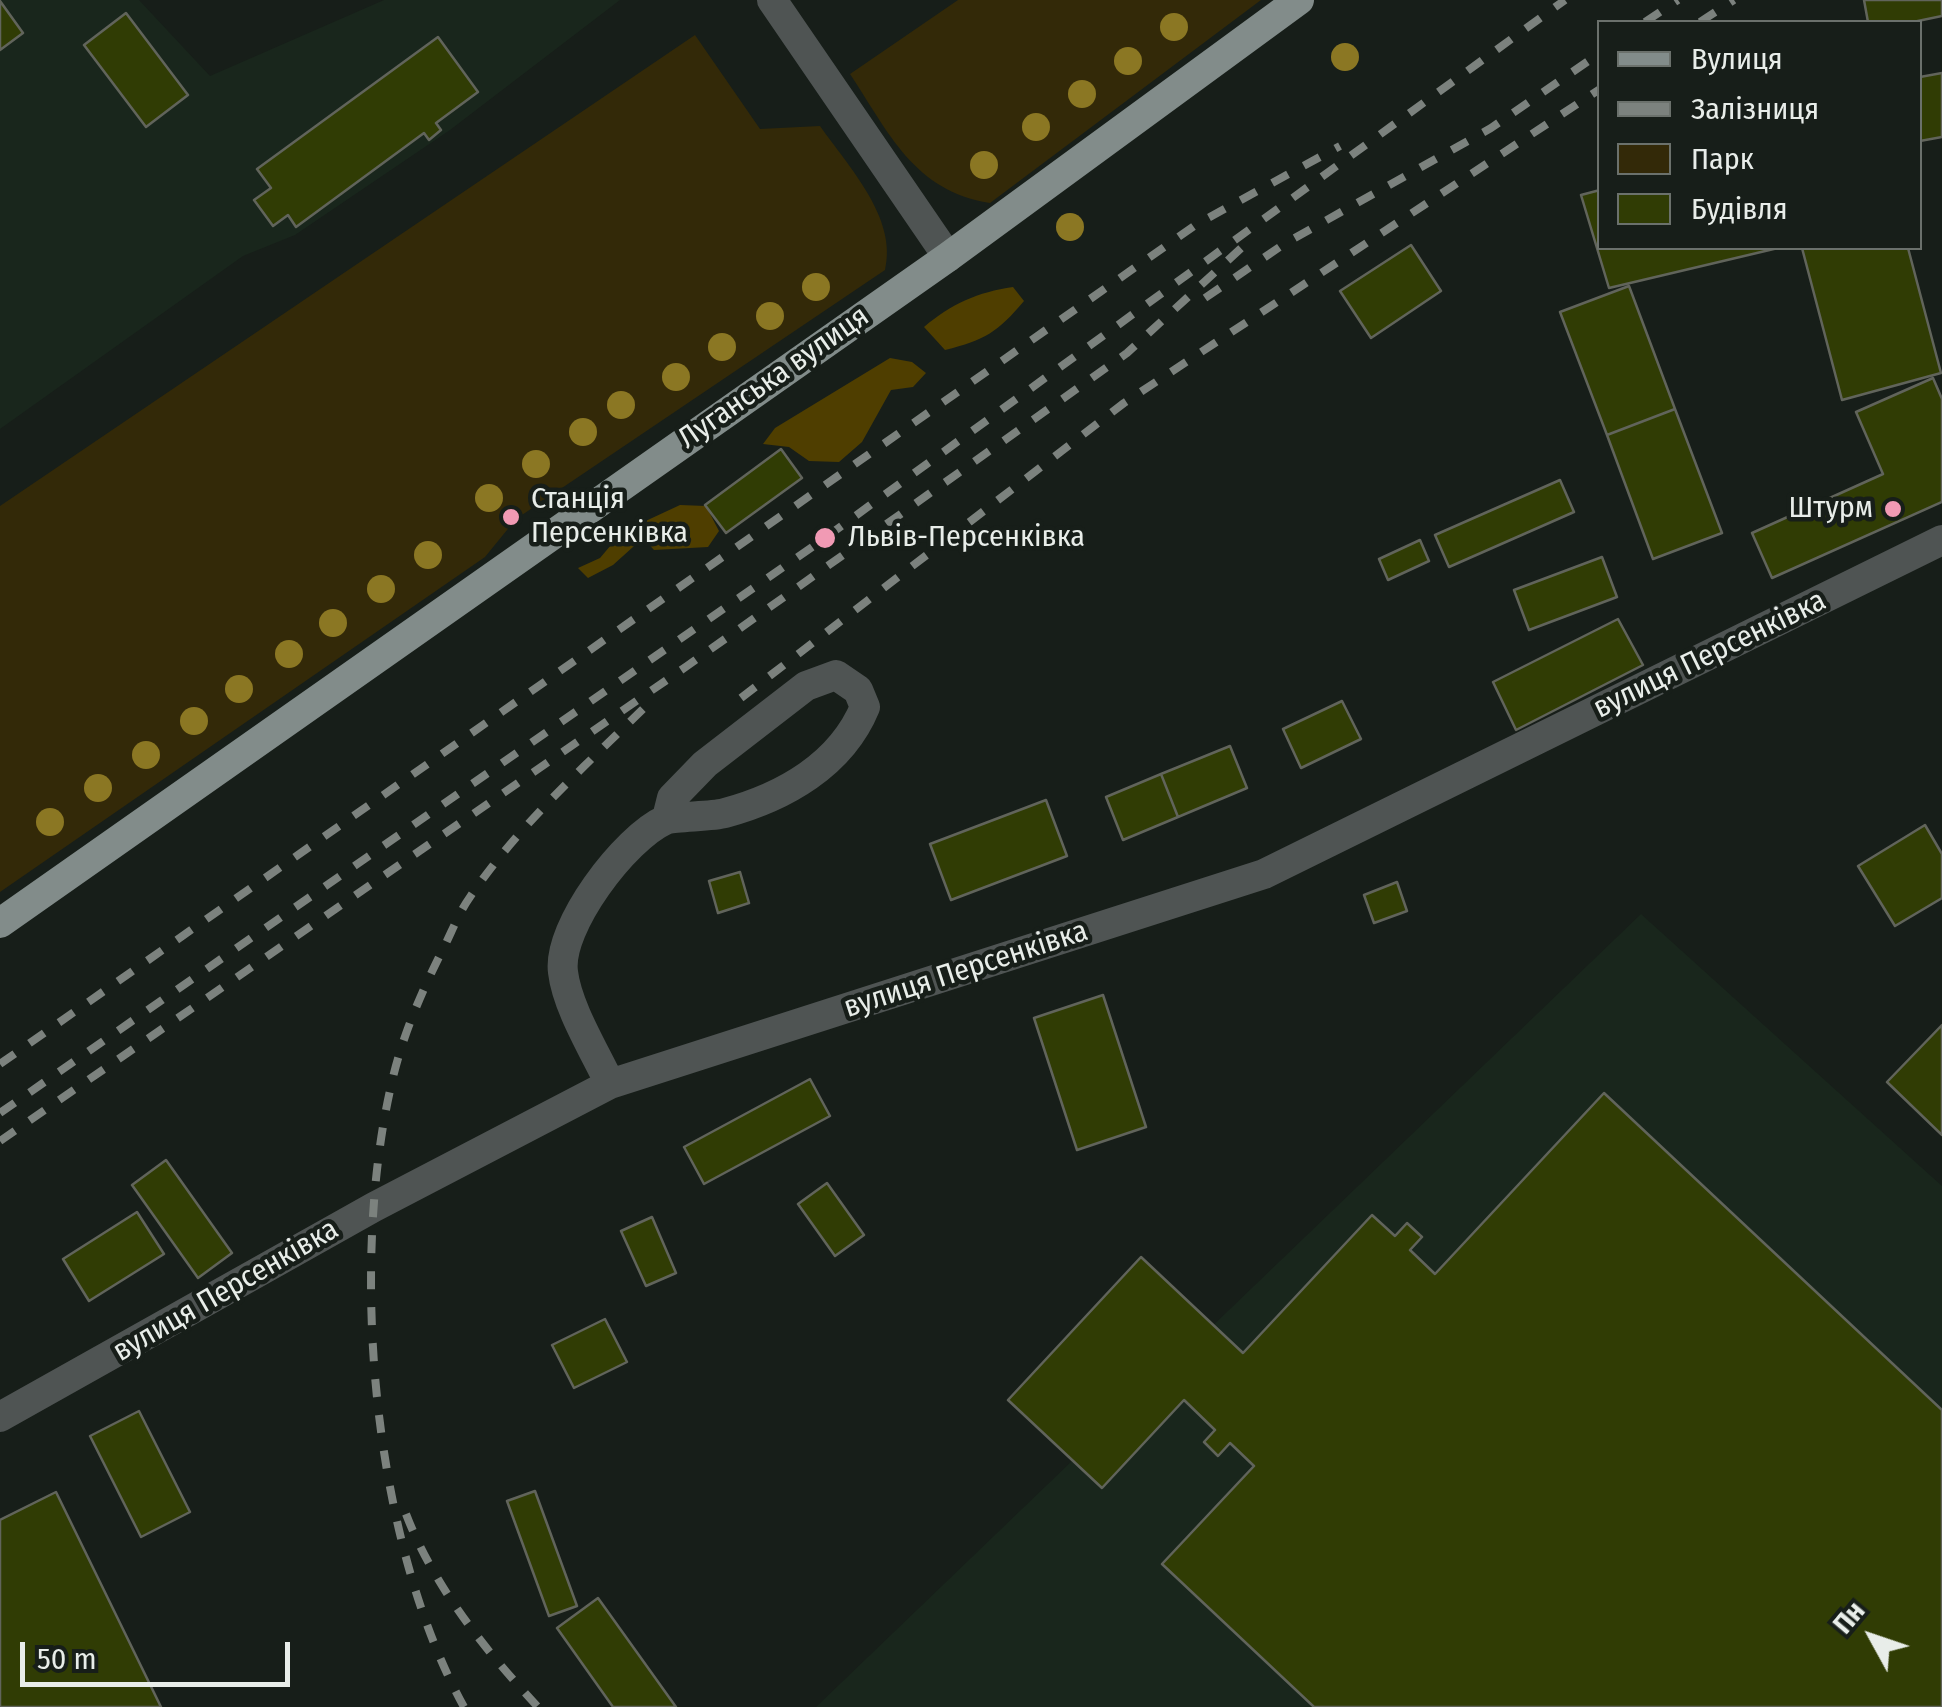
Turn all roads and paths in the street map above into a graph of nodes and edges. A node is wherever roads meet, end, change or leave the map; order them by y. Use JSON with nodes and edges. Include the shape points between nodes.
{"nodes":[{"id":1,"x":772,"y":0,"type":"edge"},
{"id":2,"x":1299,"y":0,"type":"edge"},
{"id":3,"x":948,"y":258,"type":"junction"},
{"id":4,"x":1941,"y":543,"type":"edge"},
{"id":5,"x":668,"y":818,"type":"junction"},
{"id":6,"x":0,"y":923,"type":"edge"},
{"id":7,"x":610,"y":1084,"type":"junction"},
{"id":8,"x":0,"y":1417,"type":"edge"}],
"edges":[{"from":1,"to":3,"type":"street"},
{"from":2,"to":3,"type":"main road","name":"Луганська вулиця"},
{"from":3,"to":6,"type":"main road","name":"Луганська вулиця"},
{"from":4,"to":7,"type":"street","name":"вулиця Персенківка","via":[[1264,874]]},
{"from":5,"to":5,"type":"street","via":[[727,813],[814,774],[855,732],[865,708],[858,690],[836,675],[806,686],[705,764],[672,798]]},
{"from":5,"to":7,"type":"street","via":[[628,846],[569,933],[562,970]]},
{"from":7,"to":8,"type":"street","name":"вулиця Персенківка","via":[[374,1207]]}]}
